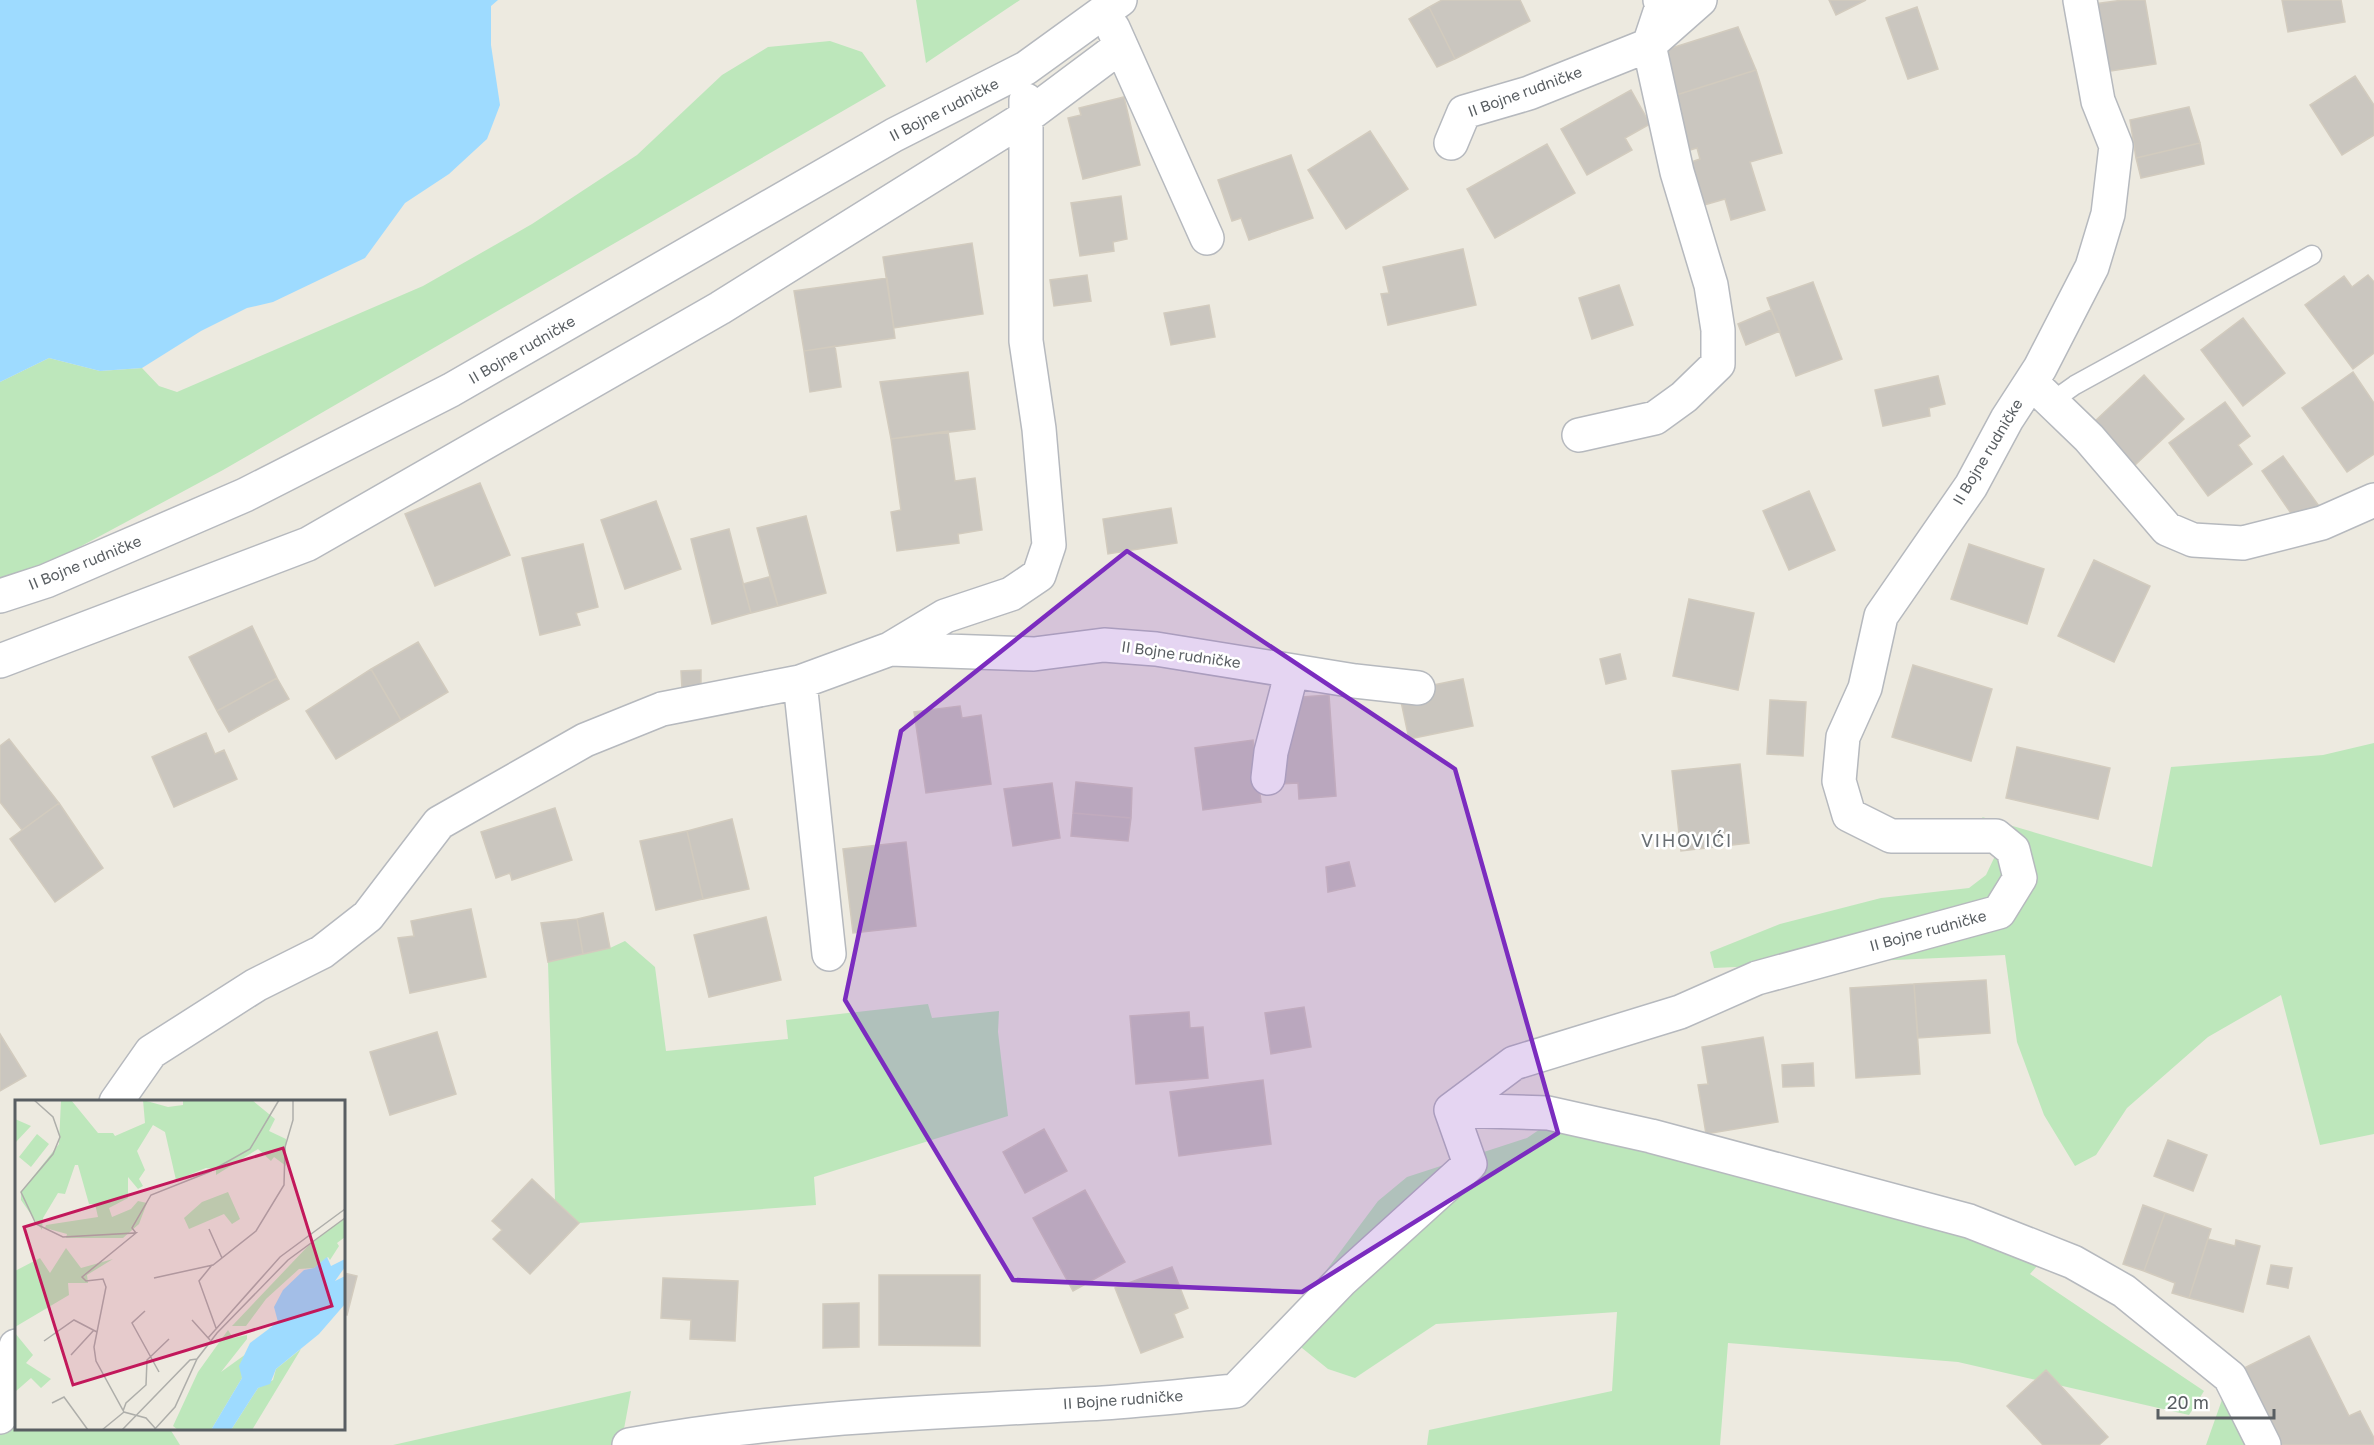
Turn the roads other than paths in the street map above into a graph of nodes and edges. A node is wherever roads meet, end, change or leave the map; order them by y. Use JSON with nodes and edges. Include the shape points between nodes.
{"nodes":[{"id":1,"x":1660,"y":0,"type":"edge"},
{"id":2,"x":1700,"y":0,"type":"edge"},
{"id":3,"x":2080,"y":0,"type":"edge"},
{"id":4,"x":1112,"y":5,"type":"edge"},
{"id":5,"x":1649,"y":45,"type":"junction"},
{"id":6,"x":1121,"y":46,"type":"junction"},
{"id":7,"x":1026,"y":68,"type":"junction"},
{"id":8,"x":1026,"y":117,"type":"junction"},
{"id":9,"x":1451,"y":143,"type":"dead end"},
{"id":10,"x":1207,"y":238,"type":"dead end"},
{"id":11,"x":2313,"y":255,"type":"dead end"},
{"id":12,"x":2041,"y":392,"type":"junction"},
{"id":13,"x":1579,"y":435,"type":"dead end"},
{"id":14,"x":2374,"y":500,"type":"edge"},
{"id":15,"x":0,"y":596,"type":"edge"},
{"id":16,"x":890,"y":649,"type":"junction"},
{"id":17,"x":0,"y":661,"type":"edge"},
{"id":18,"x":1292,"y":671,"type":"junction"},
{"id":19,"x":800,"y":682,"type":"junction"},
{"id":20,"x":1418,"y":688,"type":"dead end"},
{"id":21,"x":1268,"y":778,"type":"dead end"},
{"id":22,"x":829,"y":954,"type":"dead end"},
{"id":23,"x":117,"y":1100,"type":"edge"},
{"id":24,"x":1451,"y":1110,"type":"junction"},
{"id":25,"x":15,"y":1352,"type":"edge"},
{"id":26,"x":0,"y":1417,"type":"edge"},
{"id":27,"x":629,"y":1445,"type":"edge"},
{"id":28,"x":2264,"y":1445,"type":"edge"}],
"edges":[{"from":1,"to":5,"type":"street","via":[[1662,6]]},
{"from":2,"to":5,"type":"street","name":"II Bojne rudničke"},
{"from":3,"to":12,"type":"street","name":"II Bojne rudničke","via":[[2098,101],[2116,146],[2108,214],[2092,267]]},
{"from":4,"to":6,"type":"street","name":"II Bojne rudničke"},
{"from":4,"to":7,"type":"street","name":"II Bojne rudničke"},
{"from":5,"to":9,"type":"street","name":"II Bojne rudničke","via":[[1529,93],[1464,112]]},
{"from":5,"to":13,"type":"street","via":[[1677,172],[1711,285],[1718,330],[1718,364],[1655,418]]},
{"from":6,"to":8,"type":"street"},
{"from":6,"to":10,"type":"street","name":"II Bojne rudničke"},
{"from":7,"to":8,"type":"street","name":"II Bojne rudničke"},
{"from":7,"to":15,"type":"street","name":"II Bojne rudničke","via":[[894,135],[451,390],[245,495],[46,581]]},
{"from":8,"to":16,"type":"street","name":"II Bojne rudničke","via":[[1026,341],[1049,545],[1039,574],[1011,594],[945,616]]},
{"from":8,"to":17,"type":"street","via":[[720,308],[309,544]]},
{"from":11,"to":12,"type":"lane","via":[[2075,385]]},
{"from":12,"to":14,"type":"street","via":[[2089,438],[2167,529],[2193,540],[2243,543],[2322,523]]},
{"from":12,"to":24,"type":"street","name":"II Bojne rudničke","via":[[2007,419],[1971,486],[1881,616],[1865,688],[1844,736],[1839,782],[1850,815],[1891,836],[1996,836],[2005,843],[2013,850],[2020,878],[1999,912],[1758,978],[1680,1012],[1514,1063]]},
{"from":16,"to":18,"type":"street","name":"II Bojne rudničke","via":[[1034,654],[1104,645],[1156,649]]},
{"from":16,"to":19,"type":"street","name":"II Bojne rudničke"},
{"from":18,"to":20,"type":"street","name":"II Bojne rudničke"},
{"from":18,"to":21,"type":"street"},
{"from":19,"to":22,"type":"street"},
{"from":19,"to":23,"type":"street","name":"II Bojne rudničke","via":[[662,709],[585,740],[439,823],[368,916],[322,952],[256,985],[151,1052]]},
{"from":24,"to":27,"type":"street","name":"II Bojne rudničke","via":[[1470,1164],[1341,1281],[1234,1391],[819,1418]]},
{"from":24,"to":28,"type":"street","via":[[1548,1113],[1651,1136],[1969,1221],[2062,1258],[2124,1291],[2230,1377]]},
{"from":25,"to":26,"type":"street"}]}
